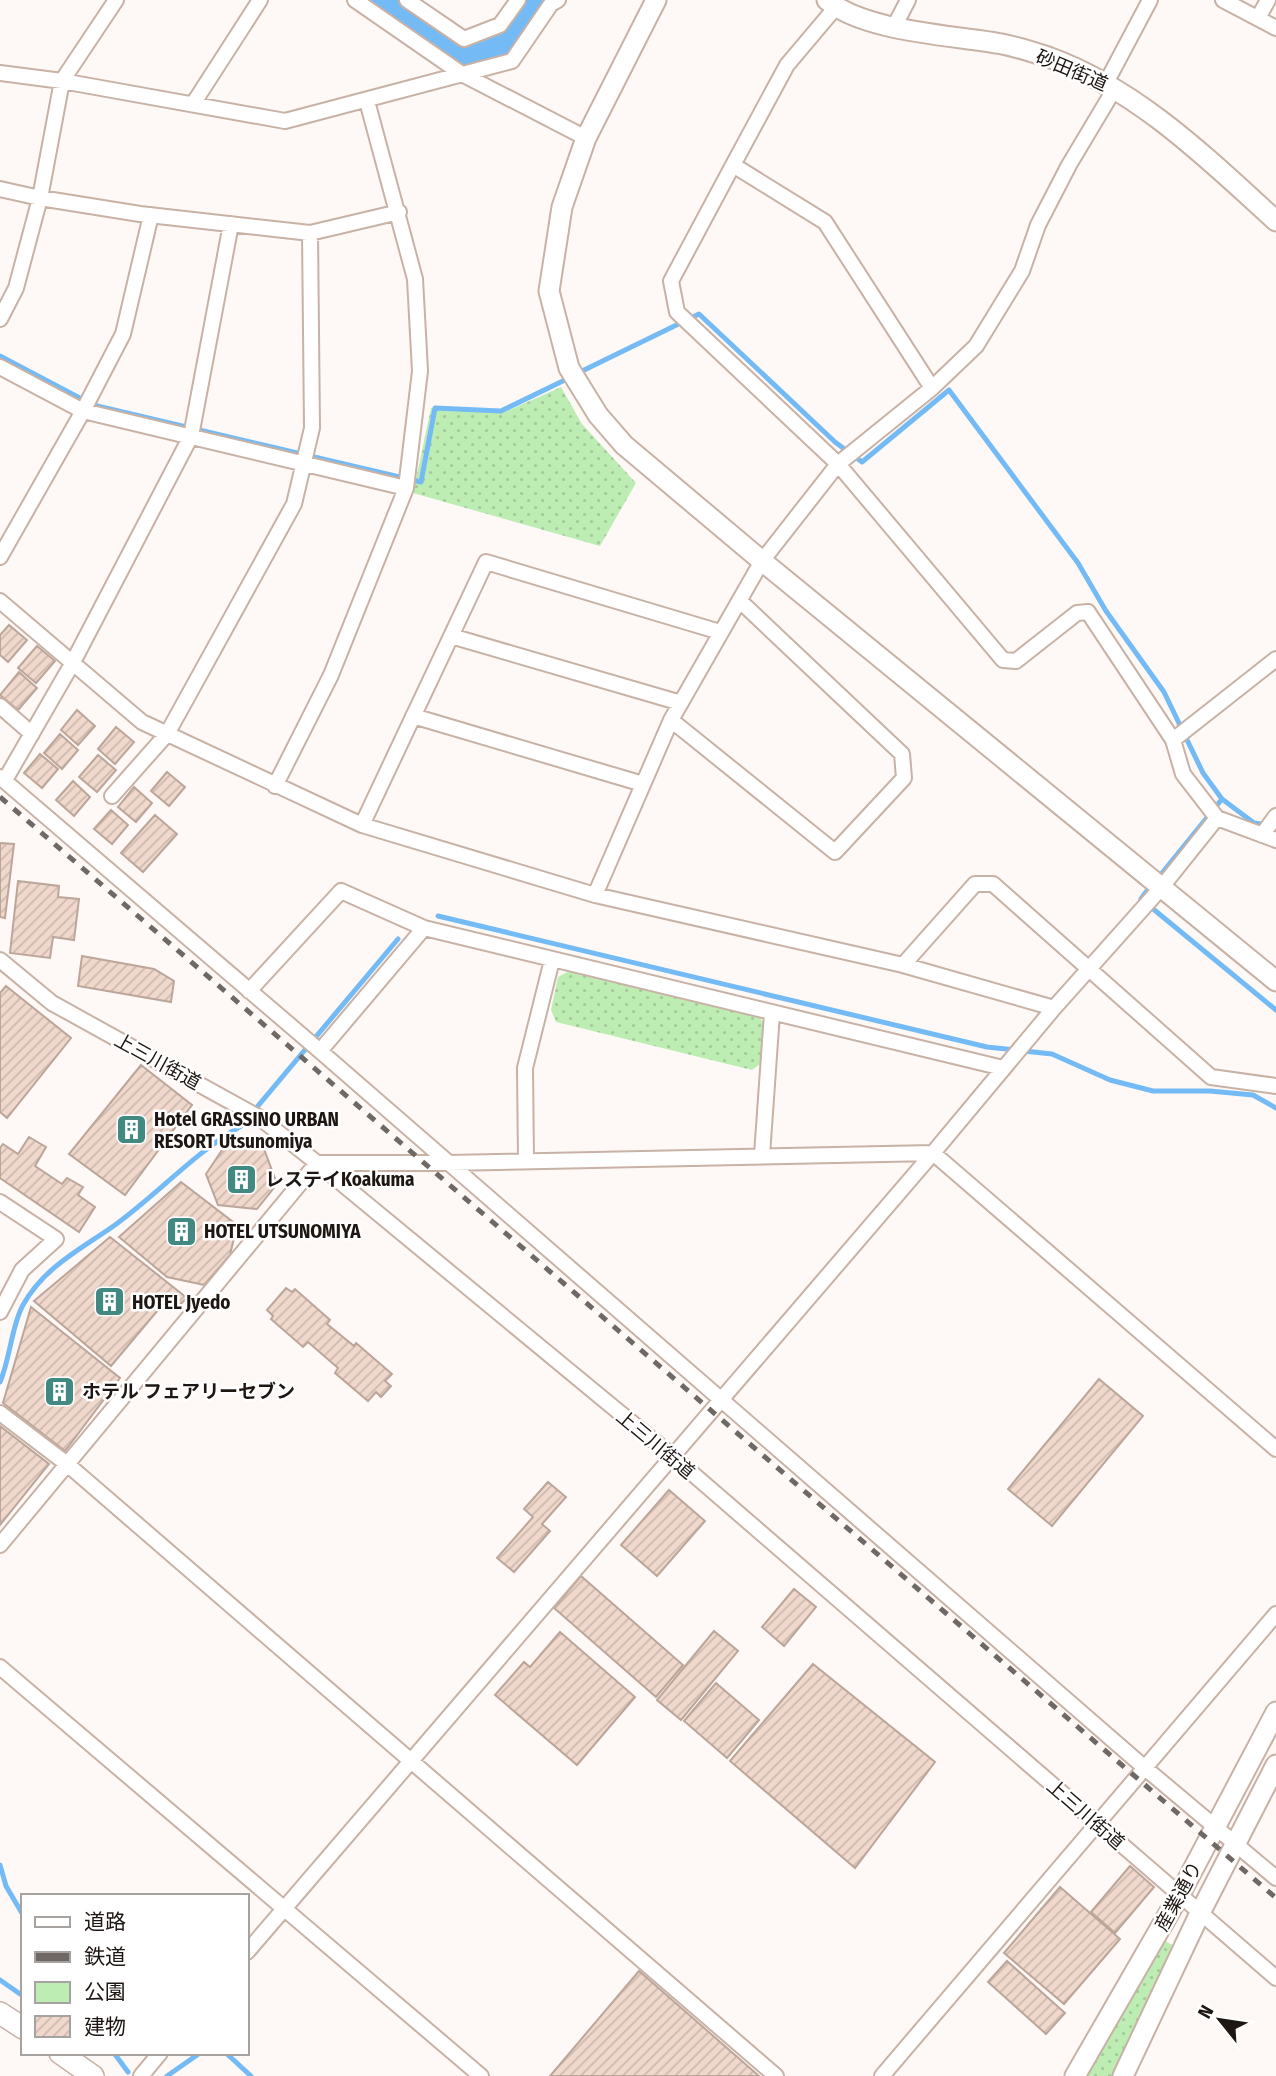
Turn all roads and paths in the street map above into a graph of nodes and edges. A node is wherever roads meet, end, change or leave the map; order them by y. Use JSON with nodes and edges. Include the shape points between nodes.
{"nodes":[{"id":1,"x":116,"y":0,"type":"edge"},
{"id":2,"x":260,"y":0,"type":"edge"},
{"id":3,"x":355,"y":0,"type":"edge"},
{"id":4,"x":407,"y":0,"type":"edge"},
{"id":5,"x":518,"y":0,"type":"edge"},
{"id":6,"x":558,"y":0,"type":"edge"},
{"id":7,"x":656,"y":0,"type":"edge"},
{"id":8,"x":908,"y":0,"type":"edge"},
{"id":9,"x":1150,"y":0,"type":"edge"},
{"id":10,"x":1223,"y":0,"type":"edge"},
{"id":11,"x":1268,"y":0,"type":"edge"},
{"id":12,"x":832,"y":4,"type":"edge"},
{"id":13,"x":1258,"y":18,"type":"junction"},
{"id":14,"x":894,"y":26,"type":"junction"},
{"id":15,"x":1276,"y":28,"type":"edge"},
{"id":16,"x":0,"y":73,"type":"edge"},
{"id":17,"x":462,"y":74,"type":"junction"},
{"id":18,"x":62,"y":81,"type":"junction"},
{"id":19,"x":1111,"y":85,"type":"junction"},
{"id":20,"x":367,"y":100,"type":"junction"},
{"id":21,"x":193,"y":104,"type":"junction"},
{"id":22,"x":586,"y":138,"type":"junction"},
{"id":23,"x":733,"y":165,"type":"junction"},
{"id":24,"x":0,"y":189,"type":"edge"},
{"id":25,"x":40,"y":198,"type":"junction"},
{"id":26,"x":399,"y":212,"type":"junction"},
{"id":27,"x":151,"y":215,"type":"junction"},
{"id":28,"x":1276,"y":221,"type":"edge"},
{"id":29,"x":231,"y":224,"type":"junction"},
{"id":30,"x":310,"y":233,"type":"junction"},
{"id":31,"x":0,"y":319,"type":"edge"},
{"id":32,"x":0,"y":368,"type":"edge"},
{"id":33,"x":932,"y":388,"type":"junction"},
{"id":34,"x":83,"y":411,"type":"junction"},
{"id":35,"x":191,"y":436,"type":"junction"},
{"id":36,"x":304,"y":463,"type":"junction"},
{"id":37,"x":838,"y":464,"type":"junction"},
{"id":38,"x":406,"y":488,"type":"junction"},
{"id":39,"x":0,"y":557,"type":"edge"},
{"id":40,"x":762,"y":561,"type":"junction"},
{"id":41,"x":0,"y":601,"type":"edge"},
{"id":42,"x":740,"y":601,"type":"junction"},
{"id":43,"x":720,"y":632,"type":"junction"},
{"id":44,"x":451,"y":636,"type":"junction"},
{"id":45,"x":1276,"y":659,"type":"edge"},
{"id":46,"x":72,"y":664,"type":"junction"},
{"id":47,"x":681,"y":703,"type":"junction"},
{"id":48,"x":0,"y":706,"type":"edge"},
{"id":49,"x":413,"y":716,"type":"junction"},
{"id":50,"x":671,"y":720,"type":"junction"},
{"id":51,"x":32,"y":734,"type":"junction"},
{"id":52,"x":167,"y":734,"type":"junction"},
{"id":53,"x":1172,"y":740,"type":"junction"},
{"id":54,"x":2,"y":779,"type":"edge"},
{"id":55,"x":643,"y":784,"type":"junction"},
{"id":56,"x":275,"y":786,"type":"junction"},
{"id":57,"x":112,"y":796,"type":"dead end"},
{"id":58,"x":1276,"y":816,"type":"edge"},
{"id":59,"x":1217,"y":818,"type":"junction"},
{"id":60,"x":362,"y":825,"type":"junction"},
{"id":61,"x":1269,"y":837,"type":"edge"},
{"id":62,"x":1161,"y":888,"type":"junction"},
{"id":63,"x":595,"y":895,"type":"junction"},
{"id":64,"x":424,"y":928,"type":"junction"},
{"id":65,"x":0,"y":960,"type":"edge"},
{"id":66,"x":552,"y":960,"type":"junction"},
{"id":67,"x":903,"y":965,"type":"junction"},
{"id":68,"x":1088,"y":969,"type":"junction"},
{"id":69,"x":1276,"y":981,"type":"edge"},
{"id":70,"x":249,"y":991,"type":"junction"},
{"id":71,"x":1054,"y":1008,"type":"junction"},
{"id":72,"x":772,"y":1013,"type":"junction"},
{"id":73,"x":320,"y":1051,"type":"junction"},
{"id":74,"x":1003,"y":1068,"type":"junction"},
{"id":75,"x":1276,"y":1086,"type":"edge"},
{"id":76,"x":933,"y":1153,"type":"junction"},
{"id":77,"x":762,"y":1156,"type":"junction"},
{"id":78,"x":526,"y":1161,"type":"junction"},
{"id":79,"x":317,"y":1163,"type":"junction"},
{"id":80,"x":447,"y":1163,"type":"junction"},
{"id":81,"x":0,"y":1202,"type":"edge"},
{"id":82,"x":0,"y":1312,"type":"edge"},
{"id":83,"x":720,"y":1398,"type":"junction"},
{"id":84,"x":0,"y":1413,"type":"edge"},
{"id":85,"x":1276,"y":1449,"type":"edge"},
{"id":86,"x":671,"y":1455,"type":"junction"},
{"id":87,"x":67,"y":1464,"type":"junction"},
{"id":88,"x":0,"y":1545,"type":"edge"},
{"id":89,"x":1276,"y":1614,"type":"edge"},
{"id":90,"x":0,"y":1667,"type":"edge"},
{"id":91,"x":1276,"y":1712,"type":"edge"},
{"id":92,"x":410,"y":1760,"type":"junction"},
{"id":93,"x":1276,"y":1765,"type":"edge"},
{"id":94,"x":1145,"y":1768,"type":"junction"},
{"id":95,"x":1097,"y":1823,"type":"junction"},
{"id":96,"x":1216,"y":1827,"type":"junction"},
{"id":97,"x":1235,"y":1843,"type":"junction"},
{"id":98,"x":1276,"y":1878,"type":"edge"},
{"id":99,"x":1180,"y":1894,"type":"junction"},
{"id":100,"x":284,"y":1908,"type":"junction"},
{"id":101,"x":1200,"y":1913,"type":"junction"},
{"id":102,"x":248,"y":1951,"type":"edge"},
{"id":103,"x":1276,"y":1978,"type":"edge"},
{"id":104,"x":0,"y":2012,"type":"edge"},
{"id":105,"x":21,"y":2027,"type":"edge"},
{"id":106,"x":63,"y":2055,"type":"edge"},
{"id":107,"x":158,"y":2055,"type":"edge"},
{"id":108,"x":93,"y":2076,"type":"edge"},
{"id":109,"x":141,"y":2076,"type":"edge"},
{"id":110,"x":481,"y":2076,"type":"edge"},
{"id":111,"x":776,"y":2076,"type":"edge"},
{"id":112,"x":882,"y":2076,"type":"edge"},
{"id":113,"x":1074,"y":2076,"type":"edge"},
{"id":114,"x":1123,"y":2076,"type":"edge"}],
"edges":[{"from":1,"to":18,"type":"street"},
{"from":2,"to":21,"type":"street"},
{"from":3,"to":17,"type":"street"},
{"from":4,"to":5,"type":"street","via":[[464,39],[500,25]]},
{"from":6,"to":17,"type":"street","via":[[512,61]]},
{"from":7,"to":22,"type":"street"},
{"from":8,"to":14,"type":"street"},
{"from":9,"to":19,"type":"street"},
{"from":10,"to":13,"type":"street"},
{"from":11,"to":13,"type":"street"},
{"from":12,"to":14,"type":"street","name":"砂田街道","via":[[862,19]]},
{"from":12,"to":23,"type":"street","via":[[787,65]]},
{"from":13,"to":15,"type":"street"},
{"from":14,"to":19,"type":"street","name":"砂田街道","via":[[1005,45],[1050,58]]},
{"from":16,"to":18,"type":"street"},
{"from":17,"to":20,"type":"street"},
{"from":17,"to":22,"type":"street"},
{"from":18,"to":21,"type":"street"},
{"from":18,"to":25,"type":"street"},
{"from":19,"to":28,"type":"street","name":"砂田街道","via":[[1163,123]]},
{"from":19,"to":33,"type":"street","via":[[998,313],[976,346]]},
{"from":20,"to":21,"type":"street","via":[[285,121]]},
{"from":20,"to":26,"type":"street"},
{"from":22,"to":40,"type":"street","via":[[562,207],[550,291],[569,368],[598,415],[624,445]]},
{"from":23,"to":33,"type":"street","via":[[825,222]]},
{"from":23,"to":37,"type":"street","via":[[671,281],[677,312]]},
{"from":24,"to":25,"type":"street"},
{"from":25,"to":27,"type":"street"},
{"from":25,"to":31,"type":"street","via":[[16,288]]},
{"from":26,"to":30,"type":"street"},
{"from":26,"to":38,"type":"street","via":[[415,279],[420,371]]},
{"from":27,"to":29,"type":"street"},
{"from":27,"to":34,"type":"street","via":[[122,334]]},
{"from":29,"to":30,"type":"street"},
{"from":29,"to":35,"type":"street"},
{"from":30,"to":36,"type":"street","via":[[312,428]]},
{"from":32,"to":34,"type":"street"},
{"from":33,"to":37,"type":"street"},
{"from":34,"to":35,"type":"street"},
{"from":34,"to":39,"type":"street"},
{"from":35,"to":36,"type":"street"},
{"from":35,"to":46,"type":"street"},
{"from":36,"to":38,"type":"street"},
{"from":36,"to":52,"type":"street","via":[[294,504]]},
{"from":37,"to":40,"type":"street"},
{"from":37,"to":53,"type":"street","via":[[1003,660],[1016,661],[1077,612],[1088,612]]},
{"from":38,"to":56,"type":"street","via":[[331,675]]},
{"from":40,"to":42,"type":"street"},
{"from":40,"to":62,"type":"street"},
{"from":41,"to":46,"type":"street"},
{"from":42,"to":43,"type":"street"},
{"from":42,"to":50,"type":"street","via":[[902,754],[904,778],[835,852]]},
{"from":43,"to":44,"type":"street","via":[[486,562]]},
{"from":43,"to":47,"type":"street"},
{"from":44,"to":47,"type":"street"},
{"from":44,"to":49,"type":"street"},
{"from":45,"to":53,"type":"street"},
{"from":46,"to":51,"type":"street"},
{"from":46,"to":52,"type":"street","via":[[142,722]]},
{"from":47,"to":50,"type":"street"},
{"from":48,"to":51,"type":"street"},
{"from":49,"to":55,"type":"street"},
{"from":49,"to":60,"type":"street"},
{"from":50,"to":55,"type":"street"},
{"from":51,"to":54,"type":"street"},
{"from":52,"to":56,"type":"street"},
{"from":52,"to":57,"type":"street"},
{"from":53,"to":59,"type":"street","via":[[1184,774]]},
{"from":54,"to":70,"type":"street"},
{"from":55,"to":63,"type":"street"},
{"from":56,"to":60,"type":"street"},
{"from":58,"to":61,"type":"street"},
{"from":59,"to":61,"type":"street"},
{"from":59,"to":62,"type":"street"},
{"from":60,"to":63,"type":"street"},
{"from":62,"to":68,"type":"street"},
{"from":62,"to":69,"type":"street"},
{"from":63,"to":67,"type":"street"},
{"from":64,"to":66,"type":"street"},
{"from":64,"to":70,"type":"street","via":[[341,891]]},
{"from":64,"to":73,"type":"street"},
{"from":65,"to":79,"type":"street","name":"上三川街道","via":[[52,1003],[260,1118]]},
{"from":66,"to":72,"type":"street"},
{"from":66,"to":78,"type":"street","via":[[525,1068]]},
{"from":67,"to":68,"type":"street","via":[[975,884],[993,884]]},
{"from":67,"to":71,"type":"street"},
{"from":68,"to":71,"type":"street"},
{"from":68,"to":75,"type":"street","via":[[1211,1077]]},
{"from":70,"to":73,"type":"street"},
{"from":71,"to":74,"type":"street"},
{"from":72,"to":74,"type":"street"},
{"from":72,"to":77,"type":"street"},
{"from":73,"to":80,"type":"street"},
{"from":74,"to":76,"type":"street"},
{"from":76,"to":77,"type":"street"},
{"from":76,"to":83,"type":"street"},
{"from":76,"to":85,"type":"street"},
{"from":77,"to":78,"type":"street"},
{"from":78,"to":80,"type":"street"},
{"from":79,"to":80,"type":"street"},
{"from":79,"to":86,"type":"street","name":"上三川街道"},
{"from":79,"to":87,"type":"street"},
{"from":80,"to":83,"type":"street"},
{"from":81,"to":82,"type":"street","via":[[56,1239],[22,1270]]},
{"from":83,"to":86,"type":"street"},
{"from":83,"to":94,"type":"street"},
{"from":84,"to":87,"type":"street"},
{"from":86,"to":92,"type":"street"},
{"from":86,"to":95,"type":"street","name":"上三川街道"},
{"from":87,"to":88,"type":"street"},
{"from":87,"to":92,"type":"street"},
{"from":89,"to":94,"type":"street"},
{"from":90,"to":100,"type":"street"},
{"from":91,"to":96,"type":"street","name":"産業通り"},
{"from":92,"to":100,"type":"street"},
{"from":92,"to":111,"type":"street"},
{"from":93,"to":97,"type":"street","name":"産業通り"},
{"from":94,"to":95,"type":"street"},
{"from":94,"to":96,"type":"street"},
{"from":95,"to":99,"type":"street","name":"上三川街道"},
{"from":95,"to":112,"type":"street"},
{"from":96,"to":97,"type":"street"},
{"from":96,"to":99,"type":"street","name":"産業通り"},
{"from":97,"to":98,"type":"street"},
{"from":97,"to":101,"type":"street","name":"産業通り"},
{"from":99,"to":101,"type":"street","name":"上三川街道"},
{"from":99,"to":113,"type":"street","name":"産業通り"},
{"from":100,"to":102,"type":"street"},
{"from":100,"to":110,"type":"street"},
{"from":101,"to":103,"type":"street","name":"上三川街道"},
{"from":101,"to":114,"type":"street","name":"産業通り"},
{"from":104,"to":105,"type":"main road"},
{"from":106,"to":108,"type":"main road"},
{"from":107,"to":109,"type":"street"}]}
